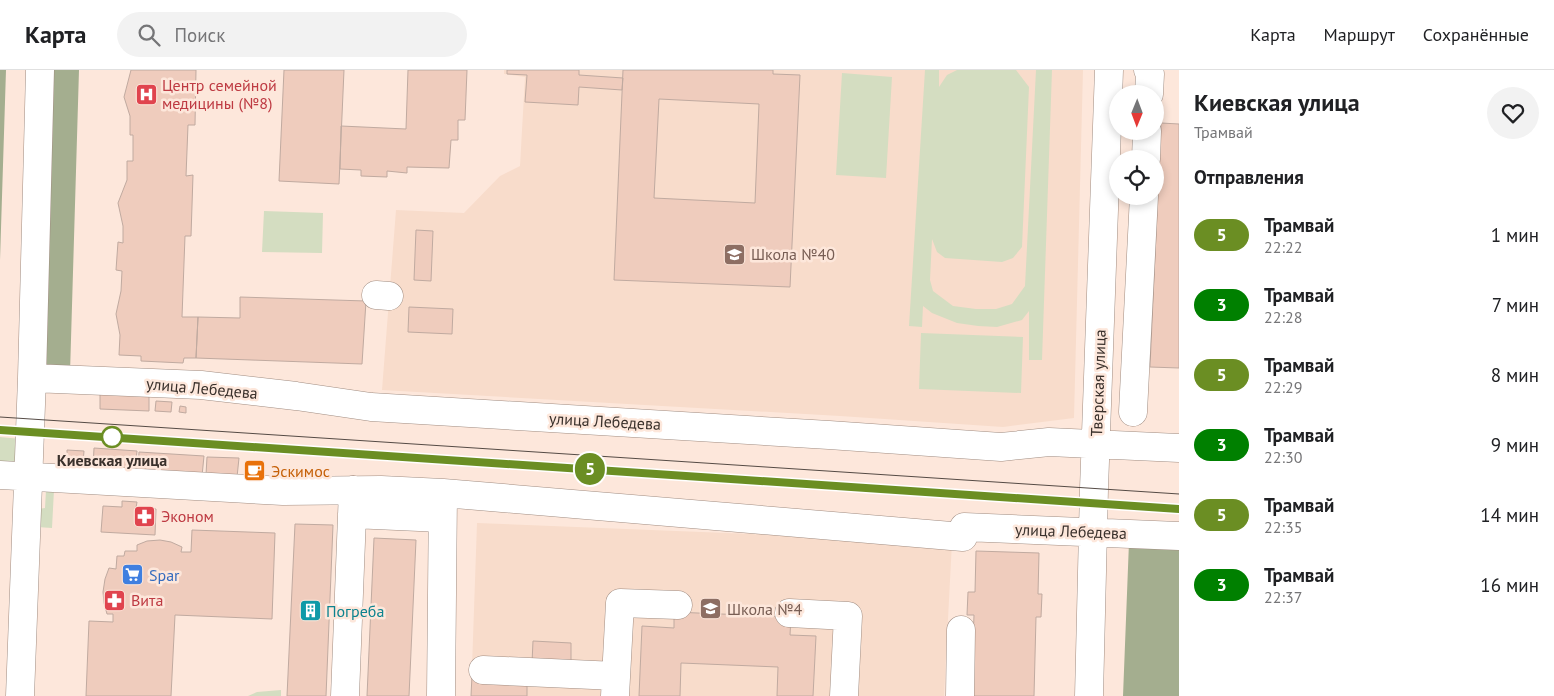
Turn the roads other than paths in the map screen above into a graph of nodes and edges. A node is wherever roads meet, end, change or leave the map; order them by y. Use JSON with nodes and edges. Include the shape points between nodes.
{"nodes":[{"id":1,"x":40,"y":70,"type":"edge"},
{"id":2,"x":1109,"y":70,"type":"edge"},
{"id":3,"x":1148,"y":70,"type":"edge"},
{"id":4,"x":1149,"y":85,"type":"edge"},
{"id":5,"x":1144,"y":205,"type":"edge"},
{"id":6,"x":32,"y":378,"type":"junction"},
{"id":7,"x":1133,"y":412,"type":"dead end"},
{"id":8,"x":1096,"y":444,"type":"junction"},
{"id":9,"x":1179,"y":448,"type":"edge"},
{"id":10,"x":0,"y":474,"type":"edge"},
{"id":11,"x":29,"y":476,"type":"junction"},
{"id":12,"x":353,"y":502,"type":"junction"},
{"id":13,"x":442,"y":506,"type":"junction"},
{"id":14,"x":1093,"y":532,"type":"junction"},
{"id":15,"x":1179,"y":536,"type":"edge"},
{"id":16,"x":678,"y":605,"type":"dead end"},
{"id":17,"x":789,"y":613,"type":"dead end"},
{"id":18,"x":961,"y":630,"type":"dead end"},
{"id":19,"x":483,"y":670,"type":"dead end"},
{"id":20,"x":615,"y":686,"type":"edge"},
{"id":21,"x":20,"y":696,"type":"edge"},
{"id":22,"x":345,"y":696,"type":"edge"},
{"id":23,"x":441,"y":696,"type":"edge"},
{"id":24,"x":844,"y":696,"type":"edge"},
{"id":25,"x":960,"y":696,"type":"edge"},
{"id":26,"x":1090,"y":696,"type":"edge"}],
"edges":[{"from":1,"to":6,"type":"street"},
{"from":2,"to":8,"type":"street","name":"Тверская улица"},
{"from":3,"to":4,"type":"street"},
{"from":5,"to":7,"type":"street"},
{"from":6,"to":8,"type":"street","name":"улица Лебедева","via":[[201,386],[371,407],[530,408],[1001,447],[1049,442]]},
{"from":6,"to":11,"type":"street"},
{"from":8,"to":9,"type":"street","name":"улица Лебедева"},
{"from":8,"to":14,"type":"street","name":"Тверская улица"},
{"from":10,"to":11,"type":"street","name":"улица Лебедева"},
{"from":11,"to":12,"type":"street","name":"улица Лебедева","via":[[283,490]]},
{"from":11,"to":21,"type":"street"},
{"from":12,"to":13,"type":"street","name":"улица Лебедева"},
{"from":12,"to":22,"type":"street"},
{"from":13,"to":14,"type":"street","name":"улица Лебедева","via":[[963,532]]},
{"from":13,"to":23,"type":"street"},
{"from":14,"to":15,"type":"street","name":"улица Лебедева"},
{"from":14,"to":26,"type":"street","name":"Тверская улица"},
{"from":16,"to":20,"type":"street","via":[[620,603]]},
{"from":17,"to":24,"type":"street","via":[[848,616]]},
{"from":18,"to":25,"type":"street"},
{"from":19,"to":20,"type":"street"}]}
